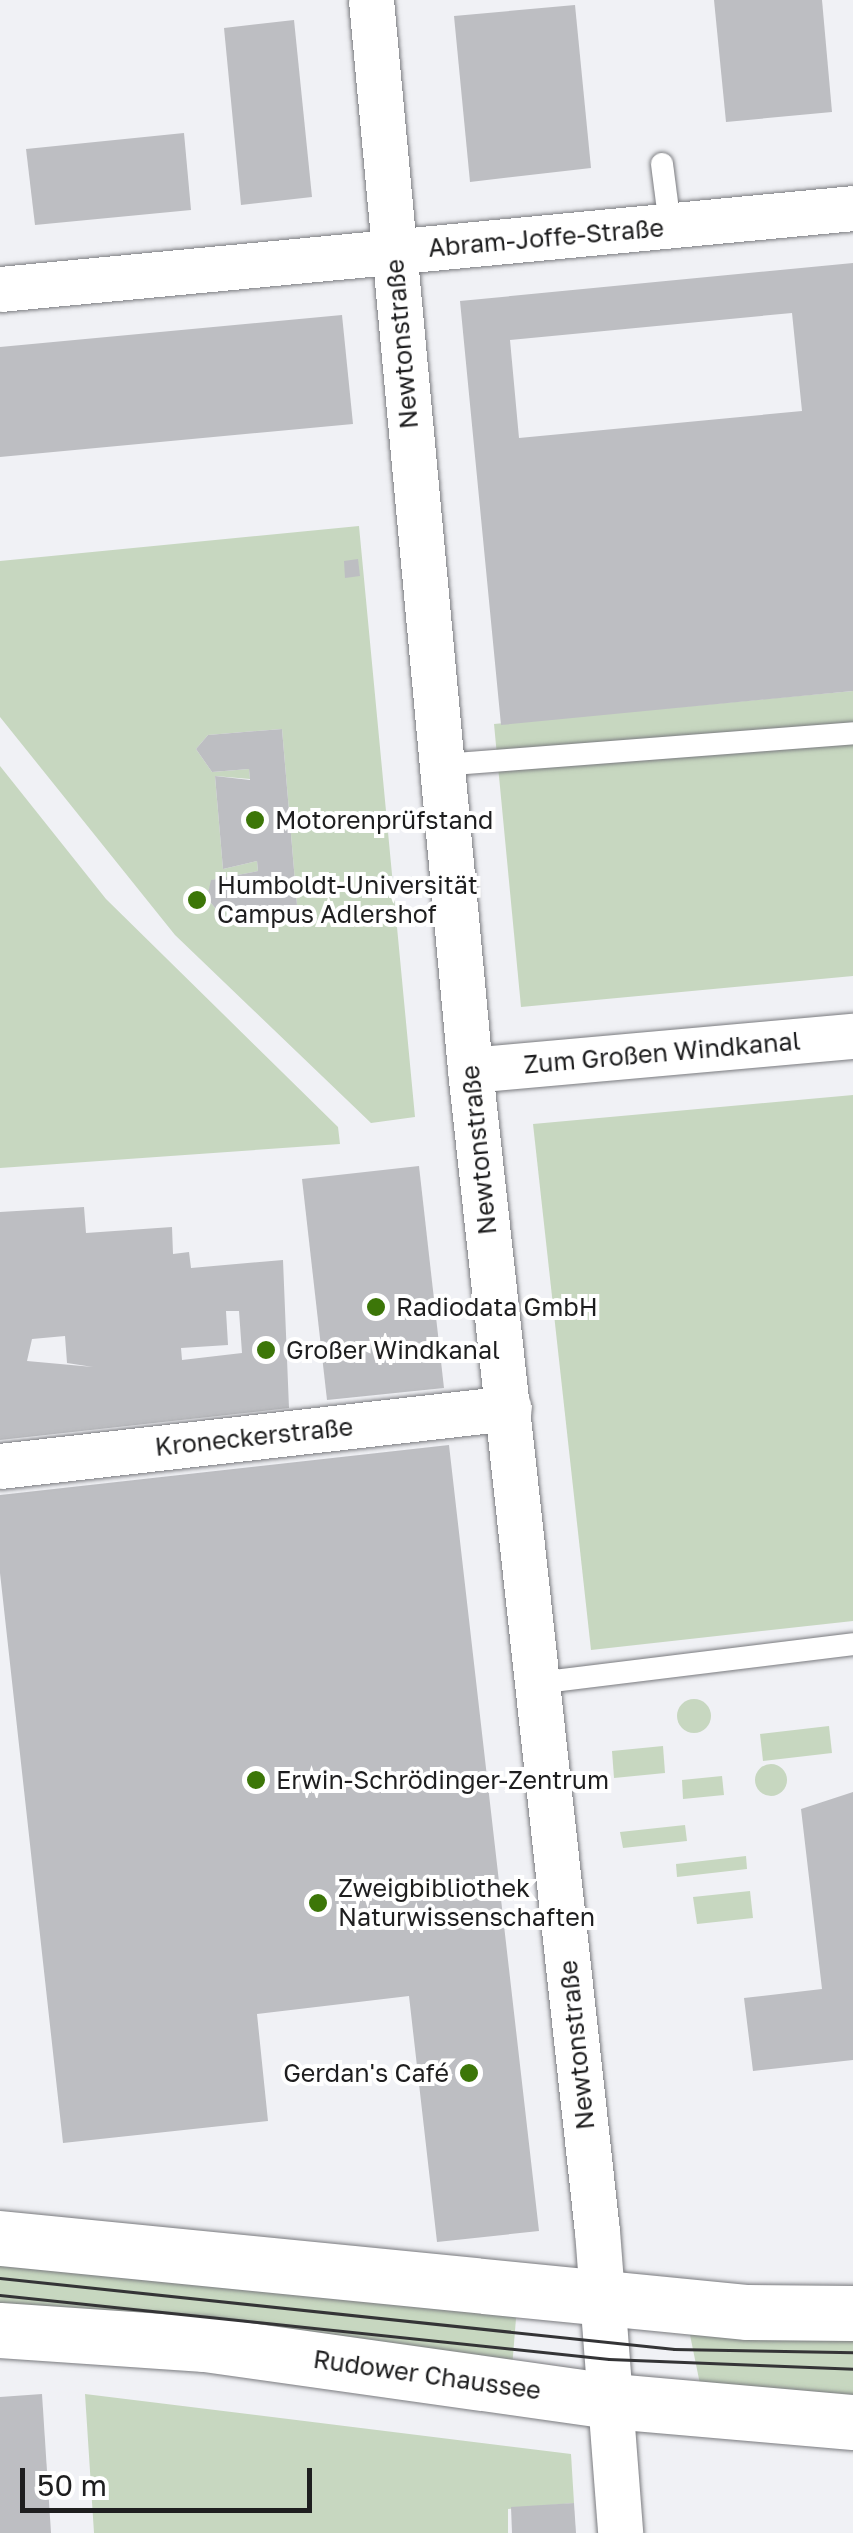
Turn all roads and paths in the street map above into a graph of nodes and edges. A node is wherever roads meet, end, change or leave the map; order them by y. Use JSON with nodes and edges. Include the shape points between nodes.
{"nodes":[{"id":1,"x":371,"y":0,"type":"edge"},
{"id":2,"x":662,"y":164,"type":"dead end"},
{"id":3,"x":853,"y":208,"type":"edge"},
{"id":4,"x":670,"y":226,"type":"junction"},
{"id":5,"x":394,"y":252,"type":"junction"},
{"id":6,"x":0,"y":289,"type":"edge"},
{"id":7,"x":853,"y":733,"type":"edge"},
{"id":8,"x":441,"y":765,"type":"junction"},
{"id":9,"x":853,"y":1036,"type":"edge"},
{"id":10,"x":470,"y":1070,"type":"junction"},
{"id":11,"x":508,"y":1408,"type":"junction"},
{"id":12,"x":0,"y":1466,"type":"edge"},
{"id":13,"x":853,"y":1644,"type":"edge"},
{"id":14,"x":537,"y":1684,"type":"junction"},
{"id":15,"x":0,"y":2238,"type":"edge"},
{"id":16,"x":604,"y":2298,"type":"junction"},
{"id":17,"x":853,"y":2313,"type":"edge"},
{"id":18,"x":0,"y":2330,"type":"edge"},
{"id":19,"x":612,"y":2401,"type":"junction"},
{"id":20,"x":853,"y":2422,"type":"edge"},
{"id":21,"x":620,"y":2533,"type":"edge"}],
"edges":[{"from":1,"to":5,"type":"street","name":"Newtonstraße"},
{"from":2,"to":4,"type":"lane"},
{"from":3,"to":4,"type":"street","name":"Abram-Joffe-Straße"},
{"from":4,"to":5,"type":"street","name":"Abram-Joffe-Straße"},
{"from":5,"to":6,"type":"street","name":"Abram-Joffe-Straße"},
{"from":5,"to":8,"type":"street","name":"Newtonstraße"},
{"from":7,"to":8,"type":"lane"},
{"from":8,"to":10,"type":"street","name":"Newtonstraße"},
{"from":9,"to":10,"type":"street","name":"Zum Großen Windkanal"},
{"from":10,"to":11,"type":"street","name":"Newtonstraße"},
{"from":11,"to":12,"type":"street","name":"Kroneckerstraße"},
{"from":11,"to":14,"type":"street","name":"Newtonstraße"},
{"from":13,"to":14,"type":"lane"},
{"from":14,"to":16,"type":"street","name":"Newtonstraße"},
{"from":15,"to":16,"type":"main road"},
{"from":16,"to":17,"type":"main road"},
{"from":16,"to":19,"type":"street","name":"Newtonstraße"},
{"from":18,"to":19,"type":"main road","name":"Rudower Chaussee","via":[[205,2344]]},
{"from":19,"to":20,"type":"main road","name":"Rudower Chaussee"},
{"from":19,"to":21,"type":"street","name":"Newtonstraße"}]}
